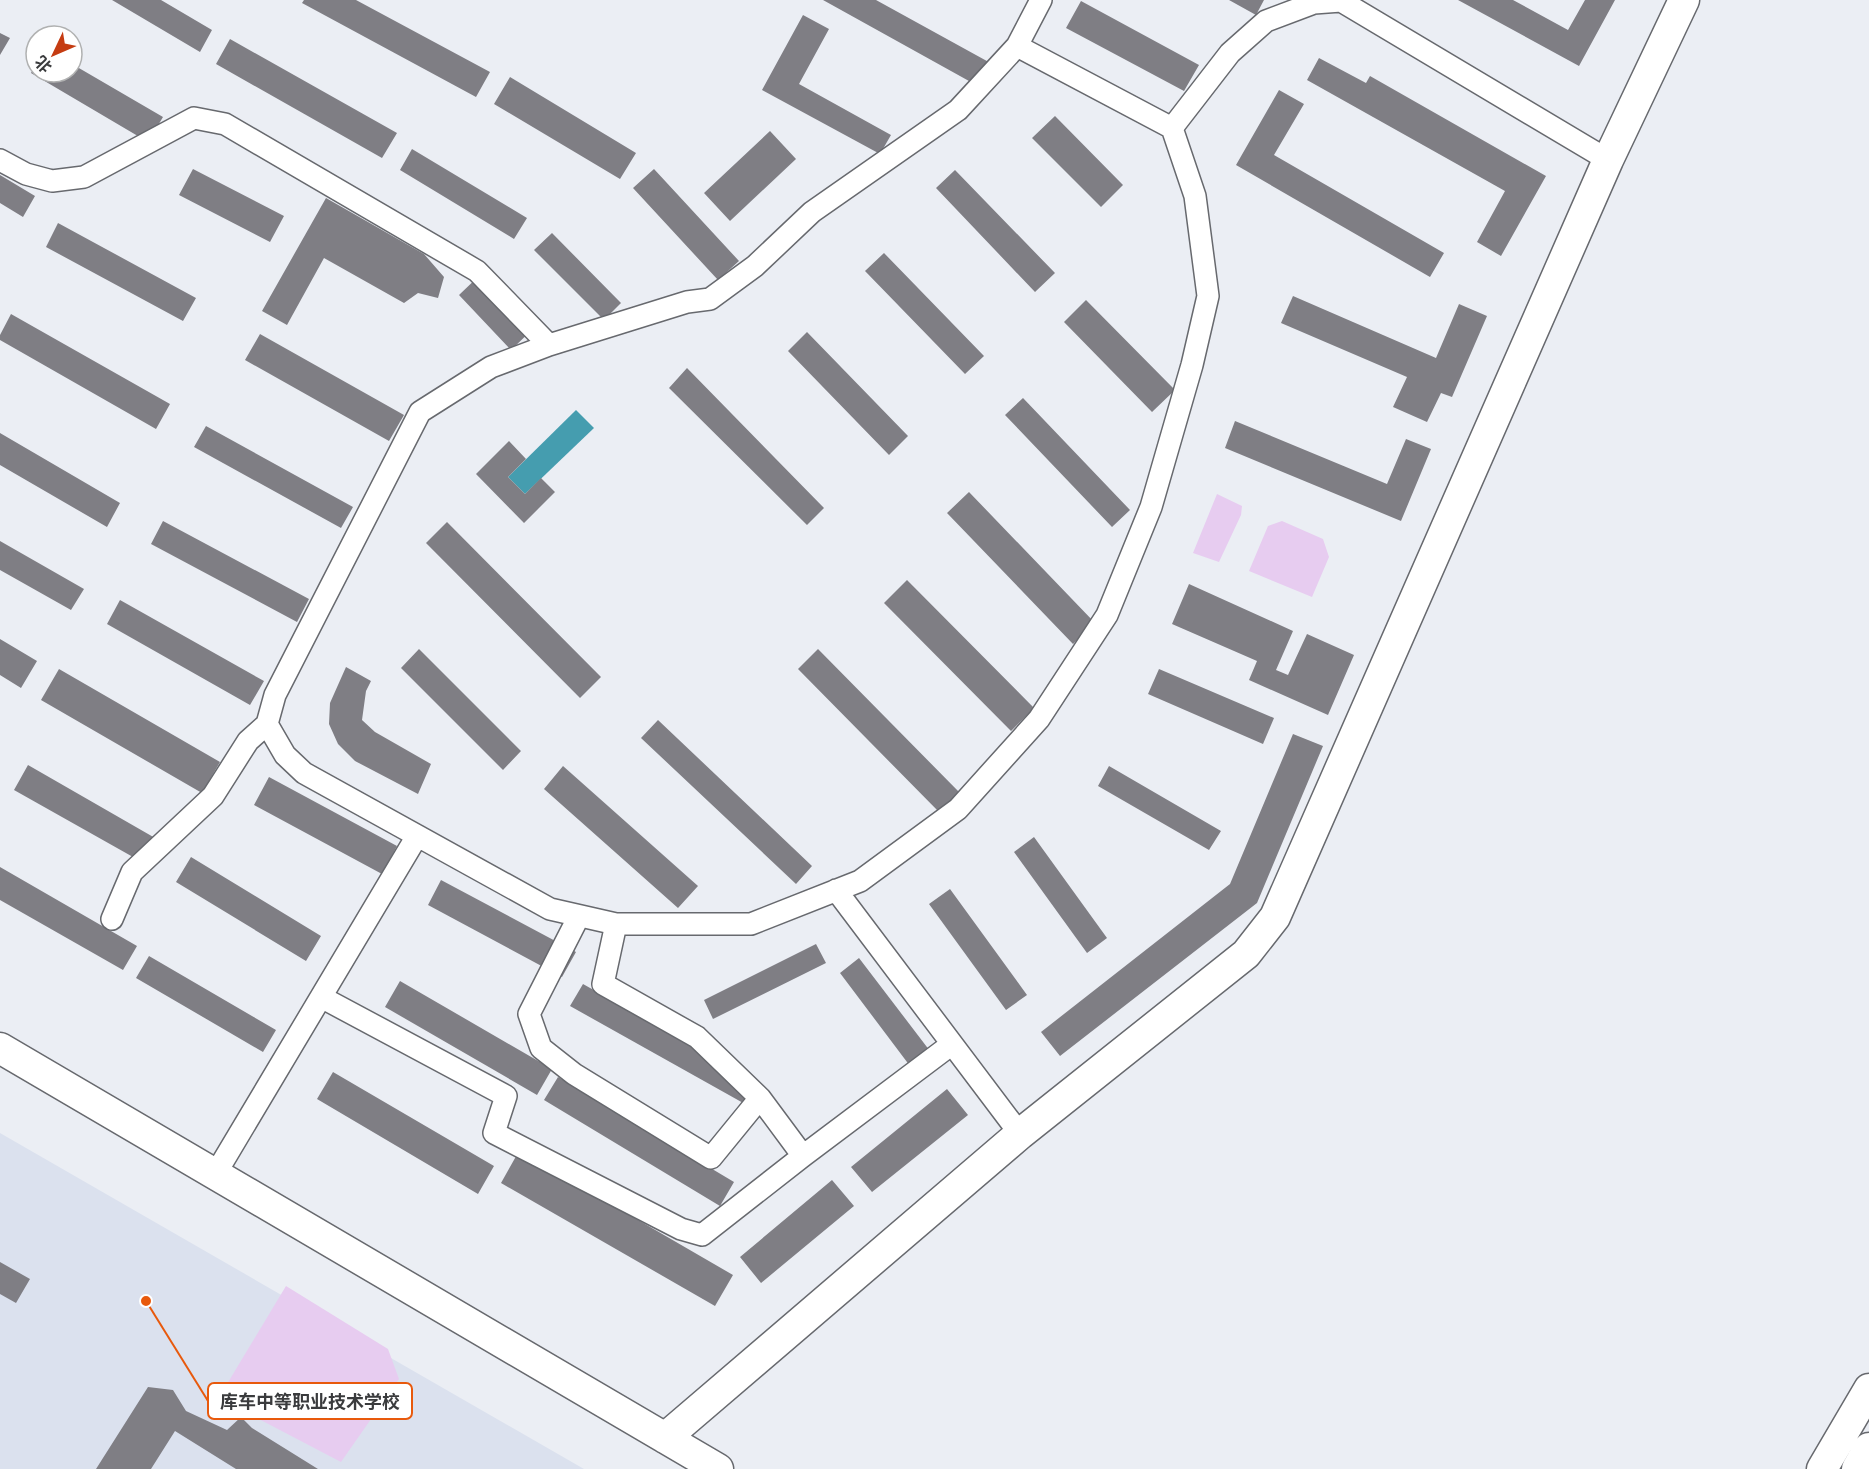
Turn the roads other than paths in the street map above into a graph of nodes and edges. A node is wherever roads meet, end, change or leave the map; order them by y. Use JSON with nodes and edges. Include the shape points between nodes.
{"nodes":[{"id":1,"x":1041,"y":0,"type":"edge"},
{"id":2,"x":1684,"y":0,"type":"edge"},
{"id":3,"x":1341,"y":1,"type":"edge"},
{"id":4,"x":1017,"y":46,"type":"junction"},
{"id":5,"x":1172,"y":128,"type":"junction"},
{"id":6,"x":0,"y":160,"type":"edge"},
{"id":7,"x":1608,"y":160,"type":"junction"},
{"id":8,"x":549,"y":345,"type":"junction"},
{"id":9,"x":267,"y":724,"type":"junction"},
{"id":10,"x":417,"y":836,"type":"junction"},
{"id":11,"x":836,"y":890,"type":"junction"},
{"id":12,"x":579,"y":915,"type":"junction"},
{"id":13,"x":112,"y":919,"type":"dead end"},
{"id":14,"x":616,"y":924,"type":"junction"},
{"id":15,"x":321,"y":997,"type":"junction"},
{"id":16,"x":952,"y":1044,"type":"junction"},
{"id":17,"x":0,"y":1047,"type":"edge"},
{"id":18,"x":760,"y":1098,"type":"junction"},
{"id":19,"x":1020,"y":1134,"type":"junction"},
{"id":20,"x":803,"y":1156,"type":"junction"},
{"id":21,"x":216,"y":1173,"type":"junction"},
{"id":22,"x":1869,"y":1389,"type":"edge"},
{"id":23,"x":665,"y":1438,"type":"junction"},
{"id":24,"x":1869,"y":1448,"type":"edge"},
{"id":25,"x":718,"y":1469,"type":"edge"},
{"id":26,"x":1822,"y":1469,"type":"edge"},
{"id":27,"x":1857,"y":1469,"type":"edge"}],
"edges":[{"from":1,"to":4,"type":"street"},
{"from":2,"to":7,"type":"street"},
{"from":3,"to":5,"type":"street","via":[[1314,3],[1266,21],[1230,53]]},
{"from":3,"to":7,"type":"street"},
{"from":4,"to":5,"type":"street"},
{"from":4,"to":8,"type":"street","via":[[958,110],[812,212],[755,266],[710,299],[687,302]]},
{"from":5,"to":11,"type":"street","via":[[1195,196],[1208,296],[1151,507],[1107,615],[1040,719],[958,809],[860,881]]},
{"from":6,"to":8,"type":"street","via":[[26,174],[52,181],[84,177],[194,118],[225,124],[477,271]]},
{"from":7,"to":19,"type":"street","via":[[1275,917],[1246,954]]},
{"from":8,"to":9,"type":"street","via":[[491,367],[420,412],[275,695]]},
{"from":9,"to":10,"type":"street","via":[[285,755],[304,773]]},
{"from":9,"to":13,"type":"street","via":[[248,741],[213,796],[132,872]]},
{"from":10,"to":12,"type":"street","via":[[550,909]]},
{"from":10,"to":15,"type":"street"},
{"from":11,"to":14,"type":"street","via":[[751,924]]},
{"from":11,"to":16,"type":"street"},
{"from":12,"to":14,"type":"street"},
{"from":12,"to":18,"type":"street","via":[[529,1014],[541,1048],[574,1074],[711,1158]]},
{"from":14,"to":18,"type":"street","via":[[603,984],[697,1037]]},
{"from":15,"to":20,"type":"street","via":[[506,1096],[494,1133],[681,1229],[702,1235]]},
{"from":15,"to":21,"type":"street"},
{"from":16,"to":19,"type":"street"},
{"from":16,"to":20,"type":"street"},
{"from":17,"to":21,"type":"street"},
{"from":18,"to":20,"type":"street"},
{"from":19,"to":23,"type":"street"},
{"from":21,"to":23,"type":"street"},
{"from":22,"to":26,"type":"street"},
{"from":23,"to":25,"type":"street"},
{"from":24,"to":27,"type":"street"}]}
